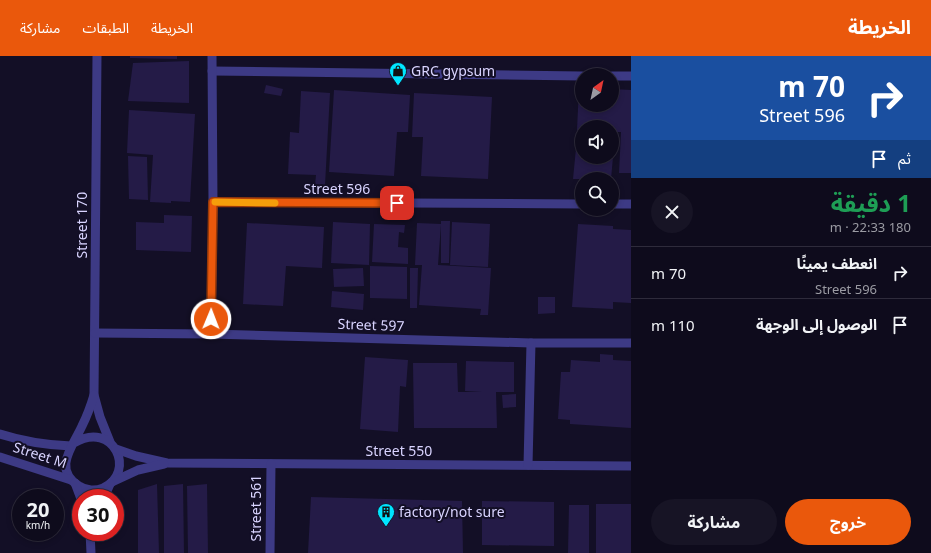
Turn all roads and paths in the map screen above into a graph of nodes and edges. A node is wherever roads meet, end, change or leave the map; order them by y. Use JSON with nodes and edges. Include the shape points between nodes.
{"nodes":[{"id":1,"x":97,"y":56,"type":"edge"},
{"id":2,"x":212,"y":56,"type":"edge"},
{"id":3,"x":212,"y":71,"type":"junction"},
{"id":4,"x":575,"y":76,"type":"edge"},
{"id":5,"x":619,"y":76,"type":"edge"},
{"id":6,"x":631,"y":76,"type":"edge"},
{"id":7,"x":213,"y":202,"type":"junction"},
{"id":8,"x":575,"y":204,"type":"edge"},
{"id":9,"x":619,"y":204,"type":"edge"},
{"id":10,"x":631,"y":204,"type":"edge"},
{"id":11,"x":96,"y":333,"type":"junction"},
{"id":12,"x":211,"y":334,"type":"junction"},
{"id":13,"x":531,"y":343,"type":"junction"},
{"id":14,"x":631,"y":343,"type":"edge"},
{"id":15,"x":94,"y":395,"type":"junction"},
{"id":16,"x":0,"y":434,"type":"edge"},
{"id":17,"x":73,"y":444,"type":"junction"},
{"id":18,"x":113,"y":446,"type":"junction"},
{"id":19,"x":0,"y":457,"type":"edge"},
{"id":20,"x":167,"y":463,"type":"junction"},
{"id":21,"x":271,"y":464,"type":"junction"},
{"id":22,"x":528,"y":465,"type":"junction"},
{"id":23,"x":631,"y":466,"type":"edge"},
{"id":24,"x":73,"y":482,"type":"junction"},
{"id":25,"x":111,"y":483,"type":"junction"},
{"id":26,"x":76,"y":489,"type":"edge"},
{"id":27,"x":108,"y":489,"type":"edge"},
{"id":28,"x":91,"y":541,"type":"edge"},
{"id":29,"x":91,"y":553,"type":"edge"},
{"id":30,"x":270,"y":553,"type":"edge"}],
"edges":[{"from":1,"to":11,"type":"street","name":"Street 170"},
{"from":2,"to":3,"type":"street"},
{"from":3,"to":4,"type":"street"},
{"from":3,"to":7,"type":"street"},
{"from":5,"to":6,"type":"street"},
{"from":7,"to":8,"type":"street","name":"Street 596"},
{"from":7,"to":12,"type":"street"},
{"from":9,"to":10,"type":"street"},
{"from":11,"to":12,"type":"street","name":"Street 597"},
{"from":11,"to":15,"type":"street","name":"Street 170"},
{"from":12,"to":13,"type":"street","name":"Street 597"},
{"from":13,"to":14,"type":"street","name":"Street 597"},
{"from":13,"to":22,"type":"street"},
{"from":15,"to":17,"type":"street","name":"Street 170","via":[[87,417]]},
{"from":15,"to":18,"type":"street","name":"Street 170","via":[[100,417]]},
{"from":16,"to":17,"type":"street","name":"Street M","via":[[46,446]]},
{"from":17,"to":18,"type":"street","via":[[92,436],[102,437]]},
{"from":17,"to":24,"type":"street","via":[[65,461],[66,470]]},
{"from":18,"to":20,"type":"street","name":"Street 550","via":[[136,456]]},
{"from":18,"to":25,"type":"street","via":[[119,457],[120,466]]},
{"from":19,"to":24,"type":"street","name":"Street M"},
{"from":20,"to":21,"type":"street","name":"Street 550"},
{"from":20,"to":25,"type":"street","name":"Street 550","via":[[138,470]]},
{"from":21,"to":22,"type":"street","name":"Street 550"},
{"from":21,"to":30,"type":"street","name":"Street 561"},
{"from":22,"to":23,"type":"street","name":"Street 550"},
{"from":24,"to":25,"type":"street","via":[[92,490],[102,489]]},
{"from":24,"to":26,"type":"street"},
{"from":25,"to":27,"type":"street"},
{"from":28,"to":29,"type":"street"}]}
